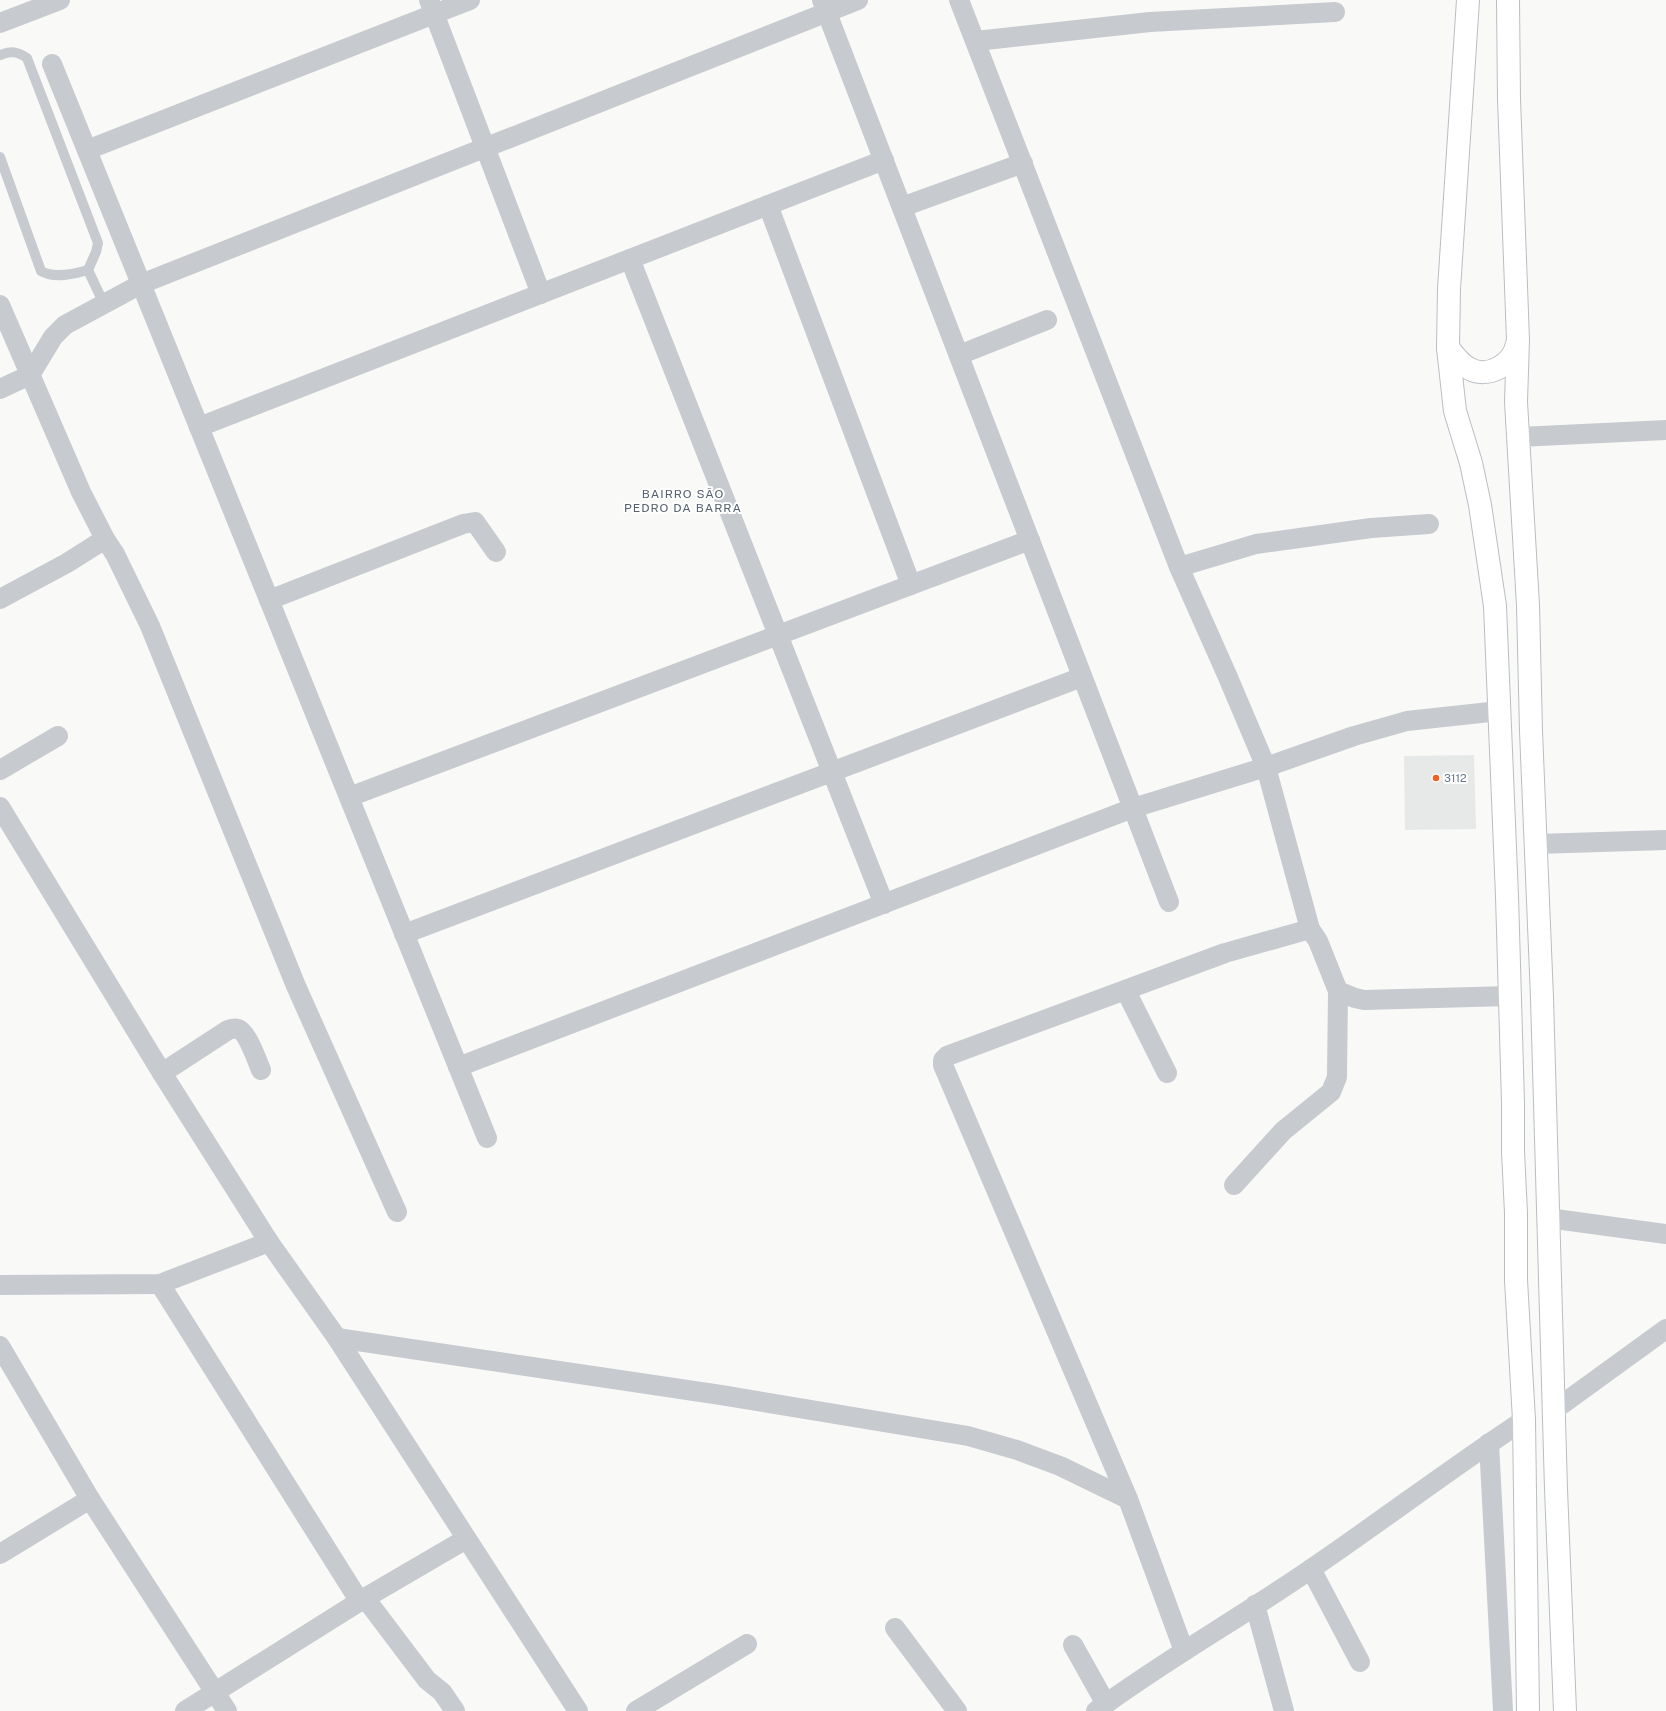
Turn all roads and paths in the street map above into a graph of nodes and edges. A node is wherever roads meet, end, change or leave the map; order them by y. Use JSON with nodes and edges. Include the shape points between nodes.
{"nodes":[{"id":1,"x":60,"y":0,"type":"edge"},
{"id":2,"x":470,"y":0,"type":"edge"},
{"id":3,"x":858,"y":0,"type":"edge"},
{"id":4,"x":959,"y":0,"type":"edge"},
{"id":5,"x":1468,"y":0,"type":"edge"},
{"id":6,"x":1508,"y":0,"type":"edge"},
{"id":7,"x":825,"y":6,"type":"edge"},
{"id":8,"x":431,"y":7,"type":"edge"},
{"id":9,"x":1335,"y":12,"type":"dead end"},
{"id":10,"x":0,"y":24,"type":"edge"},
{"id":11,"x":976,"y":41,"type":"junction"},
{"id":12,"x":0,"y":55,"type":"edge"},
{"id":13,"x":52,"y":64,"type":"dead end"},
{"id":14,"x":485,"y":148,"type":"junction"},
{"id":15,"x":87,"y":150,"type":"junction"},
{"id":16,"x":0,"y":158,"type":"edge"},
{"id":17,"x":884,"y":160,"type":"junction"},
{"id":18,"x":1023,"y":163,"type":"junction"},
{"id":19,"x":768,"y":205,"type":"junction"},
{"id":20,"x":902,"y":207,"type":"junction"},
{"id":21,"x":630,"y":259,"type":"junction"},
{"id":22,"x":88,"y":270,"type":"junction"},
{"id":23,"x":141,"y":284,"type":"junction"},
{"id":24,"x":541,"y":294,"type":"junction"},
{"id":25,"x":104,"y":304,"type":"junction"},
{"id":26,"x":0,"y":305,"type":"edge"},
{"id":27,"x":1047,"y":320,"type":"dead end"},
{"id":28,"x":1518,"y":340,"type":"junction"},
{"id":29,"x":1448,"y":348,"type":"junction"},
{"id":30,"x":959,"y":355,"type":"junction"},
{"id":31,"x":30,"y":375,"type":"junction"},
{"id":32,"x":0,"y":389,"type":"edge"},
{"id":33,"x":199,"y":427,"type":"junction"},
{"id":34,"x":1666,"y":430,"type":"edge"},
{"id":35,"x":1519,"y":437,"type":"junction"},
{"id":36,"x":1429,"y":524,"type":"dead end"},
{"id":37,"x":105,"y":539,"type":"junction"},
{"id":38,"x":1030,"y":540,"type":"junction"},
{"id":39,"x":496,"y":552,"type":"dead end"},
{"id":40,"x":1179,"y":567,"type":"junction"},
{"id":41,"x":911,"y":585,"type":"junction"},
{"id":42,"x":0,"y":598,"type":"edge"},
{"id":43,"x":269,"y":600,"type":"junction"},
{"id":44,"x":778,"y":635,"type":"junction"},
{"id":45,"x":1082,"y":677,"type":"junction"},
{"id":46,"x":1499,"y":712,"type":"junction"},
{"id":47,"x":58,"y":736,"type":"dead end"},
{"id":48,"x":1266,"y":767,"type":"junction"},
{"id":49,"x":0,"y":770,"type":"edge"},
{"id":50,"x":832,"y":772,"type":"junction"},
{"id":51,"x":349,"y":797,"type":"junction"},
{"id":52,"x":0,"y":807,"type":"edge"},
{"id":53,"x":1133,"y":808,"type":"junction"},
{"id":54,"x":1666,"y":840,"type":"edge"},
{"id":55,"x":1536,"y":844,"type":"junction"},
{"id":56,"x":1169,"y":902,"type":"dead end"},
{"id":57,"x":884,"y":904,"type":"junction"},
{"id":58,"x":1310,"y":929,"type":"junction"},
{"id":59,"x":404,"y":934,"type":"junction"},
{"id":60,"x":1126,"y":991,"type":"junction"},
{"id":61,"x":1338,"y":991,"type":"junction"},
{"id":62,"x":1509,"y":996,"type":"junction"},
{"id":63,"x":458,"y":1067,"type":"junction"},
{"id":64,"x":261,"y":1070,"type":"dead end"},
{"id":65,"x":162,"y":1073,"type":"junction"},
{"id":66,"x":1167,"y":1073,"type":"dead end"},
{"id":67,"x":487,"y":1138,"type":"dead end"},
{"id":68,"x":1234,"y":1184,"type":"dead end"},
{"id":69,"x":397,"y":1212,"type":"dead end"},
{"id":70,"x":1548,"y":1218,"type":"junction"},
{"id":71,"x":1666,"y":1234,"type":"edge"},
{"id":72,"x":269,"y":1242,"type":"junction"},
{"id":73,"x":160,"y":1284,"type":"junction"},
{"id":74,"x":0,"y":1285,"type":"edge"},
{"id":75,"x":1664,"y":1337,"type":"edge"},
{"id":76,"x":337,"y":1338,"type":"junction"},
{"id":77,"x":0,"y":1346,"type":"edge"},
{"id":78,"x":1553,"y":1411,"type":"junction"},
{"id":79,"x":1524,"y":1420,"type":"junction"},
{"id":80,"x":1489,"y":1443,"type":"junction"},
{"id":81,"x":90,"y":1499,"type":"junction"},
{"id":82,"x":1128,"y":1500,"type":"junction"},
{"id":83,"x":466,"y":1538,"type":"junction"},
{"id":84,"x":0,"y":1554,"type":"edge"},
{"id":85,"x":1311,"y":1569,"type":"junction"},
{"id":86,"x":363,"y":1600,"type":"junction"},
{"id":87,"x":1255,"y":1605,"type":"junction"},
{"id":88,"x":895,"y":1628,"type":"dead end"},
{"id":89,"x":747,"y":1644,"type":"dead end"},
{"id":90,"x":1073,"y":1645,"type":"dead end"},
{"id":91,"x":1184,"y":1651,"type":"junction"},
{"id":92,"x":1360,"y":1662,"type":"dead end"},
{"id":93,"x":215,"y":1692,"type":"junction"},
{"id":94,"x":1101,"y":1707,"type":"edge"},
{"id":95,"x":185,"y":1711,"type":"edge"},
{"id":96,"x":227,"y":1711,"type":"edge"},
{"id":97,"x":455,"y":1711,"type":"edge"},
{"id":98,"x":578,"y":1711,"type":"edge"},
{"id":99,"x":636,"y":1711,"type":"edge"},
{"id":100,"x":957,"y":1711,"type":"edge"},
{"id":101,"x":1284,"y":1711,"type":"edge"},
{"id":102,"x":1503,"y":1711,"type":"edge"},
{"id":103,"x":1528,"y":1711,"type":"edge"},
{"id":104,"x":1565,"y":1711,"type":"edge"}],
"edges":[{"from":1,"to":10,"type":"street"},
{"from":2,"to":8,"type":"street"},
{"from":3,"to":7,"type":"street"},
{"from":4,"to":11,"type":"street"},
{"from":5,"to":29,"type":"main road","via":[[1451,260]]},
{"from":6,"to":28,"type":"main road"},
{"from":7,"to":14,"type":"street"},
{"from":7,"to":17,"type":"street"},
{"from":8,"to":14,"type":"street"},
{"from":8,"to":15,"type":"street"},
{"from":9,"to":11,"type":"street","via":[[1150,22]]},
{"from":11,"to":18,"type":"street"},
{"from":12,"to":22,"type":"lane","via":[[11,51],[21,53],[27,58],[98,243]]},
{"from":13,"to":15,"type":"street"},
{"from":14,"to":23,"type":"street"},
{"from":14,"to":24,"type":"street"},
{"from":15,"to":23,"type":"street"},
{"from":16,"to":22,"type":"lane","via":[[41,270],[48,275]]},
{"from":17,"to":19,"type":"street"},
{"from":17,"to":20,"type":"street"},
{"from":18,"to":20,"type":"street"},
{"from":18,"to":40,"type":"street"},
{"from":19,"to":21,"type":"street"},
{"from":19,"to":41,"type":"street"},
{"from":20,"to":30,"type":"street"},
{"from":21,"to":24,"type":"street"},
{"from":21,"to":44,"type":"street"},
{"from":22,"to":25,"type":"lane"},
{"from":23,"to":25,"type":"street"},
{"from":23,"to":33,"type":"street"},
{"from":24,"to":33,"type":"street"},
{"from":25,"to":31,"type":"street","via":[[58,331]]},
{"from":26,"to":31,"type":"street"},
{"from":27,"to":30,"type":"street"},
{"from":28,"to":29,"type":"main road","via":[[1513,356],[1506,364],[1486,372],[1469,369]]},
{"from":28,"to":35,"type":"main road","via":[[1516,402]]},
{"from":29,"to":46,"type":"main road","via":[[1455,412],[1471,463],[1486,538],[1495,606]]},
{"from":30,"to":38,"type":"street"},
{"from":31,"to":32,"type":"street"},
{"from":31,"to":37,"type":"street","via":[[81,492]]},
{"from":33,"to":43,"type":"street"},
{"from":34,"to":35,"type":"street"},
{"from":35,"to":55,"type":"main road","via":[[1528,604]]},
{"from":36,"to":40,"type":"street","via":[[1371,528],[1256,544]]},
{"from":37,"to":42,"type":"street","via":[[67,563]]},
{"from":37,"to":69,"type":"street","via":[[150,626],[296,986]]},
{"from":38,"to":41,"type":"street"},
{"from":38,"to":45,"type":"street"},
{"from":39,"to":43,"type":"street","via":[[475,522],[462,524]]},
{"from":40,"to":48,"type":"street"},
{"from":41,"to":44,"type":"street"},
{"from":43,"to":51,"type":"street"},
{"from":44,"to":50,"type":"street"},
{"from":44,"to":51,"type":"street"},
{"from":45,"to":50,"type":"street"},
{"from":45,"to":53,"type":"street"},
{"from":46,"to":48,"type":"street","via":[[1406,721]]},
{"from":46,"to":62,"type":"main road"},
{"from":47,"to":49,"type":"street"},
{"from":48,"to":53,"type":"street"},
{"from":48,"to":58,"type":"street"},
{"from":50,"to":57,"type":"street"},
{"from":50,"to":59,"type":"street"},
{"from":51,"to":59,"type":"street"},
{"from":52,"to":65,"type":"street"},
{"from":53,"to":56,"type":"street"},
{"from":53,"to":57,"type":"street"},
{"from":54,"to":55,"type":"street"},
{"from":55,"to":70,"type":"main road"},
{"from":57,"to":63,"type":"street"},
{"from":58,"to":60,"type":"street","via":[[1226,953]]},
{"from":58,"to":61,"type":"street","via":[[1318,941]]},
{"from":59,"to":63,"type":"street"},
{"from":60,"to":66,"type":"street"},
{"from":60,"to":82,"type":"street","via":[[948,1056],[943,1060],[943,1065]]},
{"from":61,"to":62,"type":"street","via":[[1364,1000]]},
{"from":61,"to":68,"type":"street","via":[[1335,1085],[1331,1092],[1283,1130]]},
{"from":62,"to":79,"type":"main road","via":[[1516,1280]]},
{"from":63,"to":67,"type":"street"},
{"from":64,"to":65,"type":"street","via":[[245,1035],[239,1029],[235,1029],[228,1030]]},
{"from":65,"to":72,"type":"street"},
{"from":70,"to":71,"type":"street"},
{"from":70,"to":78,"type":"main road"},
{"from":72,"to":73,"type":"street"},
{"from":72,"to":76,"type":"street"},
{"from":73,"to":74,"type":"street"},
{"from":73,"to":86,"type":"street"},
{"from":75,"to":78,"type":"street"},
{"from":76,"to":82,"type":"street","via":[[721,1395],[968,1436],[1053,1463]]},
{"from":76,"to":83,"type":"street"},
{"from":77,"to":81,"type":"street"},
{"from":78,"to":104,"type":"main road"},
{"from":79,"to":80,"type":"street"},
{"from":79,"to":103,"type":"main road"},
{"from":80,"to":85,"type":"street"},
{"from":80,"to":102,"type":"street"},
{"from":81,"to":84,"type":"street"},
{"from":81,"to":93,"type":"street"},
{"from":82,"to":91,"type":"street"},
{"from":83,"to":86,"type":"street"},
{"from":83,"to":98,"type":"street"},
{"from":85,"to":87,"type":"street"},
{"from":85,"to":92,"type":"street"},
{"from":86,"to":93,"type":"street"},
{"from":86,"to":97,"type":"street","via":[[423,1675],[442,1692]]},
{"from":87,"to":91,"type":"street"},
{"from":87,"to":101,"type":"street"},
{"from":88,"to":100,"type":"street"},
{"from":89,"to":99,"type":"street"},
{"from":90,"to":94,"type":"street"},
{"from":91,"to":94,"type":"street"},
{"from":93,"to":95,"type":"street"},
{"from":93,"to":96,"type":"street"}]}
